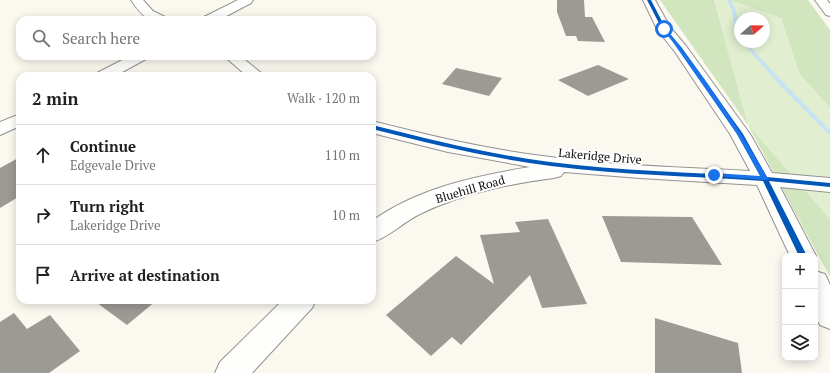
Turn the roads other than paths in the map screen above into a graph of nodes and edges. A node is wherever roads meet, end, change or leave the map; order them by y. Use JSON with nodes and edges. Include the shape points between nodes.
{"nodes":[{"id":1,"x":137,"y":0,"type":"edge"},
{"id":2,"x":247,"y":0,"type":"edge"},
{"id":3,"x":649,"y":0,"type":"edge"},
{"id":4,"x":821,"y":0,"type":"edge"},
{"id":5,"x":830,"y":12,"type":"edge"},
{"id":6,"x":153,"y":16,"type":"edge"},
{"id":7,"x":217,"y":16,"type":"edge"},
{"id":8,"x":133,"y":60,"type":"edge"},
{"id":9,"x":236,"y":60,"type":"edge"},
{"id":10,"x":111,"y":72,"type":"edge"},
{"id":11,"x":252,"y":72,"type":"edge"},
{"id":12,"x":16,"y":121,"type":"edge"},
{"id":13,"x":376,"y":128,"type":"edge"},
{"id":14,"x":0,"y":129,"type":"edge"},
{"id":15,"x":576,"y":167,"type":"junction"},
{"id":16,"x":764,"y":179,"type":"junction"},
{"id":17,"x":830,"y":185,"type":"edge"},
{"id":18,"x":376,"y":231,"type":"edge"},
{"id":19,"x":801,"y":253,"type":"edge"},
{"id":20,"x":818,"y":289,"type":"edge"},
{"id":21,"x":298,"y":304,"type":"edge"},
{"id":22,"x":830,"y":316,"type":"edge"},
{"id":23,"x":231,"y":373,"type":"edge"}],
"edges":[{"from":1,"to":6,"type":"street"},
{"from":2,"to":7,"type":"street"},
{"from":3,"to":16,"type":"street","via":[[664,29],[740,134]]},
{"from":4,"to":5,"type":"street"},
{"from":8,"to":10,"type":"street"},
{"from":9,"to":11,"type":"street"},
{"from":12,"to":14,"type":"street"},
{"from":13,"to":15,"type":"street","name":"Lakeridge Drive","via":[[452,148]]},
{"from":15,"to":16,"type":"street","name":"Lakeridge Drive"},
{"from":15,"to":18,"type":"street","name":"Bluehill Road","via":[[517,176],[425,202],[404,212]]},
{"from":16,"to":17,"type":"street","name":"Lakeridge Drive"},
{"from":16,"to":19,"type":"street"},
{"from":20,"to":22,"type":"street"},
{"from":21,"to":23,"type":"street"}]}
